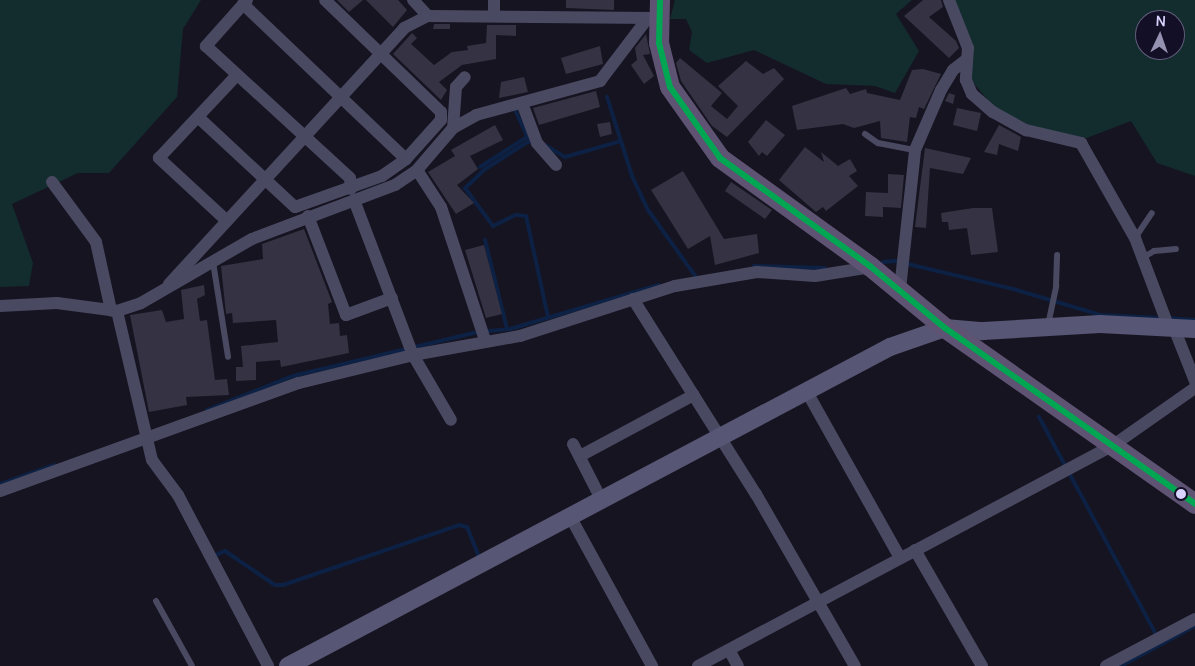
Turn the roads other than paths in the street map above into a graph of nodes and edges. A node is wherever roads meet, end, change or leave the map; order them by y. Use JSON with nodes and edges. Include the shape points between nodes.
{"nodes":[{"id":1,"x":325,"y":0,"type":"edge"},
{"id":2,"x":413,"y":0,"type":"edge"},
{"id":3,"x":494,"y":0,"type":"edge"},
{"id":4,"x":949,"y":0,"type":"edge"},
{"id":5,"x":245,"y":2,"type":"edge"},
{"id":6,"x":655,"y":12,"type":"edge"},
{"id":7,"x":494,"y":14,"type":"junction"},
{"id":8,"x":428,"y":16,"type":"junction"},
{"id":9,"x":380,"y":53,"type":"junction"},
{"id":10,"x":966,"y":60,"type":"junction"},
{"id":11,"x":236,"y":76,"type":"junction"},
{"id":12,"x":465,"y":77,"type":"dead end"},
{"id":13,"x":342,"y":95,"type":"junction"},
{"id":14,"x":522,"y":103,"type":"junction"},
{"id":15,"x":198,"y":117,"type":"junction"},
{"id":16,"x":453,"y":128,"type":"junction"},
{"id":17,"x":865,"y":134,"type":"dead end"},
{"id":18,"x":304,"y":137,"type":"junction"},
{"id":19,"x":915,"y":150,"type":"junction"},
{"id":20,"x":406,"y":159,"type":"junction"},
{"id":21,"x":556,"y":166,"type":"dead end"},
{"id":22,"x":417,"y":170,"type":"junction"},
{"id":23,"x":265,"y":180,"type":"junction"},
{"id":24,"x":52,"y":182,"type":"dead end"},
{"id":25,"x":352,"y":194,"type":"junction"},
{"id":26,"x":1152,"y":213,"type":"dead end"},
{"id":27,"x":308,"y":216,"type":"junction"},
{"id":28,"x":227,"y":221,"type":"junction"},
{"id":29,"x":1135,"y":238,"type":"junction"},
{"id":30,"x":1176,"y":250,"type":"dead end"},
{"id":31,"x":1056,"y":255,"type":"dead end"},
{"id":32,"x":1142,"y":258,"type":"junction"},
{"id":33,"x":213,"y":262,"type":"junction"},
{"id":34,"x":871,"y":267,"type":"junction"},
{"id":35,"x":164,"y":289,"type":"junction"},
{"id":36,"x":900,"y":289,"type":"junction"},
{"id":37,"x":392,"y":298,"type":"junction"},
{"id":38,"x":633,"y":299,"type":"junction"},
{"id":39,"x":0,"y":306,"type":"edge"},
{"id":40,"x":114,"y":311,"type":"junction"},
{"id":41,"x":1048,"y":324,"type":"junction"},
{"id":42,"x":945,"y":328,"type":"junction"},
{"id":43,"x":1171,"y":328,"type":"junction"},
{"id":44,"x":1195,"y":329,"type":"edge"},
{"id":45,"x":486,"y":340,"type":"junction"},
{"id":46,"x":413,"y":355,"type":"junction"},
{"id":47,"x":228,"y":357,"type":"dead end"},
{"id":48,"x":1195,"y":381,"type":"edge"},
{"id":49,"x":1195,"y":388,"type":"edge"},
{"id":50,"x":807,"y":392,"type":"junction"},
{"id":51,"x":694,"y":394,"type":"junction"},
{"id":52,"x":451,"y":420,"type":"dead end"},
{"id":53,"x":721,"y":439,"type":"junction"},
{"id":54,"x":147,"y":441,"type":"junction"},
{"id":55,"x":573,"y":444,"type":"dead end"},
{"id":56,"x":1115,"y":444,"type":"junction"},
{"id":57,"x":580,"y":456,"type":"junction"},
{"id":58,"x":0,"y":491,"type":"edge"},
{"id":59,"x":601,"y":499,"type":"junction"},
{"id":60,"x":1195,"y":504,"type":"edge"},
{"id":61,"x":571,"y":518,"type":"junction"},
{"id":62,"x":914,"y":550,"type":"junction"},
{"id":63,"x":900,"y":558,"type":"junction"},
{"id":64,"x":156,"y":601,"type":"dead end"},
{"id":65,"x":818,"y":603,"type":"junction"},
{"id":66,"x":1195,"y":619,"type":"edge"},
{"id":67,"x":729,"y":650,"type":"junction"},
{"id":68,"x":192,"y":666,"type":"edge"},
{"id":69,"x":268,"y":666,"type":"edge"},
{"id":70,"x":288,"y":666,"type":"edge"},
{"id":71,"x":652,"y":666,"type":"edge"},
{"id":72,"x":698,"y":666,"type":"edge"},
{"id":73,"x":738,"y":666,"type":"edge"},
{"id":74,"x":855,"y":666,"type":"edge"},
{"id":75,"x":982,"y":666,"type":"edge"},
{"id":76,"x":1106,"y":666,"type":"edge"}],
"edges":[{"from":1,"to":9,"type":"street"},
{"from":2,"to":8,"type":"street"},
{"from":3,"to":7,"type":"street"},
{"from":4,"to":10,"type":"street","via":[[968,48]]},
{"from":5,"to":11,"type":"street","via":[[206,46]]},
{"from":5,"to":13,"type":"street"},
{"from":6,"to":7,"type":"street"},
{"from":6,"to":14,"type":"street","via":[[600,81]]},
{"from":6,"to":34,"type":"main road","via":[[662,65],[670,87],[709,145],[764,192]]},
{"from":7,"to":8,"type":"street"},
{"from":8,"to":9,"type":"street","via":[[404,28]]},
{"from":9,"to":13,"type":"street"},
{"from":9,"to":20,"type":"street","via":[[441,112],[441,120]]},
{"from":10,"to":19,"type":"street","via":[[953,70],[941,90]]},
{"from":10,"to":29,"type":"street","via":[[966,80],[972,94],[993,112],[1026,130],[1081,143]]},
{"from":11,"to":15,"type":"street"},
{"from":11,"to":18,"type":"street"},
{"from":12,"to":16,"type":"street","via":[[456,87]]},
{"from":13,"to":18,"type":"street"},
{"from":13,"to":20,"type":"street"},
{"from":14,"to":16,"type":"street","via":[[476,115]]},
{"from":14,"to":21,"type":"street","via":[[534,137]]},
{"from":15,"to":23,"type":"street"},
{"from":15,"to":28,"type":"street","via":[[159,158]]},
{"from":16,"to":22,"type":"street"},
{"from":17,"to":19,"type":"lane","via":[[878,143]]},
{"from":18,"to":23,"type":"street"},
{"from":18,"to":25,"type":"street","via":[[350,178]]},
{"from":19,"to":36,"type":"street"},
{"from":20,"to":25,"type":"street"},
{"from":22,"to":25,"type":"street","via":[[395,185]]},
{"from":22,"to":45,"type":"street","via":[[441,207]]},
{"from":23,"to":25,"type":"street","via":[[295,207]]},
{"from":23,"to":28,"type":"street"},
{"from":24,"to":40,"type":"street","via":[[96,242]]},
{"from":25,"to":27,"type":"street"},
{"from":25,"to":37,"type":"street"},
{"from":26,"to":29,"type":"lane"},
{"from":27,"to":33,"type":"street","via":[[252,239]]},
{"from":27,"to":37,"type":"street","via":[[346,315]]},
{"from":28,"to":35,"type":"street"},
{"from":29,"to":32,"type":"street"},
{"from":30,"to":32,"type":"lane","via":[[1154,251]]},
{"from":31,"to":41,"type":"lane","via":[[1056,286]]},
{"from":32,"to":43,"type":"street"},
{"from":33,"to":35,"type":"street"},
{"from":33,"to":47,"type":"lane"},
{"from":34,"to":36,"type":"main road"},
{"from":34,"to":38,"type":"street","via":[[815,276],[757,272],[675,286]]},
{"from":35,"to":40,"type":"street"},
{"from":36,"to":42,"type":"main road"},
{"from":37,"to":46,"type":"street"},
{"from":38,"to":45,"type":"street","via":[[520,336]]},
{"from":38,"to":51,"type":"street"},
{"from":39,"to":40,"type":"street","via":[[57,303]]},
{"from":40,"to":54,"type":"street"},
{"from":41,"to":42,"type":"street","via":[[984,331]]},
{"from":41,"to":43,"type":"street"},
{"from":42,"to":50,"type":"street","via":[[890,347]]},
{"from":42,"to":56,"type":"main road"},
{"from":43,"to":44,"type":"street"},
{"from":43,"to":48,"type":"street"},
{"from":45,"to":46,"type":"street"},
{"from":46,"to":52,"type":"street"},
{"from":46,"to":54,"type":"street","via":[[299,383]]},
{"from":49,"to":56,"type":"street"},
{"from":50,"to":53,"type":"street"},
{"from":50,"to":63,"type":"street"},
{"from":51,"to":53,"type":"street"},
{"from":51,"to":57,"type":"street"},
{"from":53,"to":59,"type":"street"},
{"from":53,"to":65,"type":"street"},
{"from":54,"to":58,"type":"street"},
{"from":54,"to":69,"type":"street","via":[[152,460],[178,496]]},
{"from":55,"to":57,"type":"street"},
{"from":56,"to":60,"type":"main road"},
{"from":56,"to":62,"type":"street"},
{"from":57,"to":59,"type":"street"},
{"from":59,"to":61,"type":"street"},
{"from":61,"to":70,"type":"street"},
{"from":61,"to":71,"type":"street"},
{"from":62,"to":63,"type":"street"},
{"from":62,"to":75,"type":"street"},
{"from":63,"to":65,"type":"street"},
{"from":64,"to":68,"type":"lane"},
{"from":65,"to":67,"type":"street"},
{"from":65,"to":74,"type":"street"},
{"from":66,"to":76,"type":"street"},
{"from":67,"to":72,"type":"street"},
{"from":67,"to":73,"type":"street"}]}
